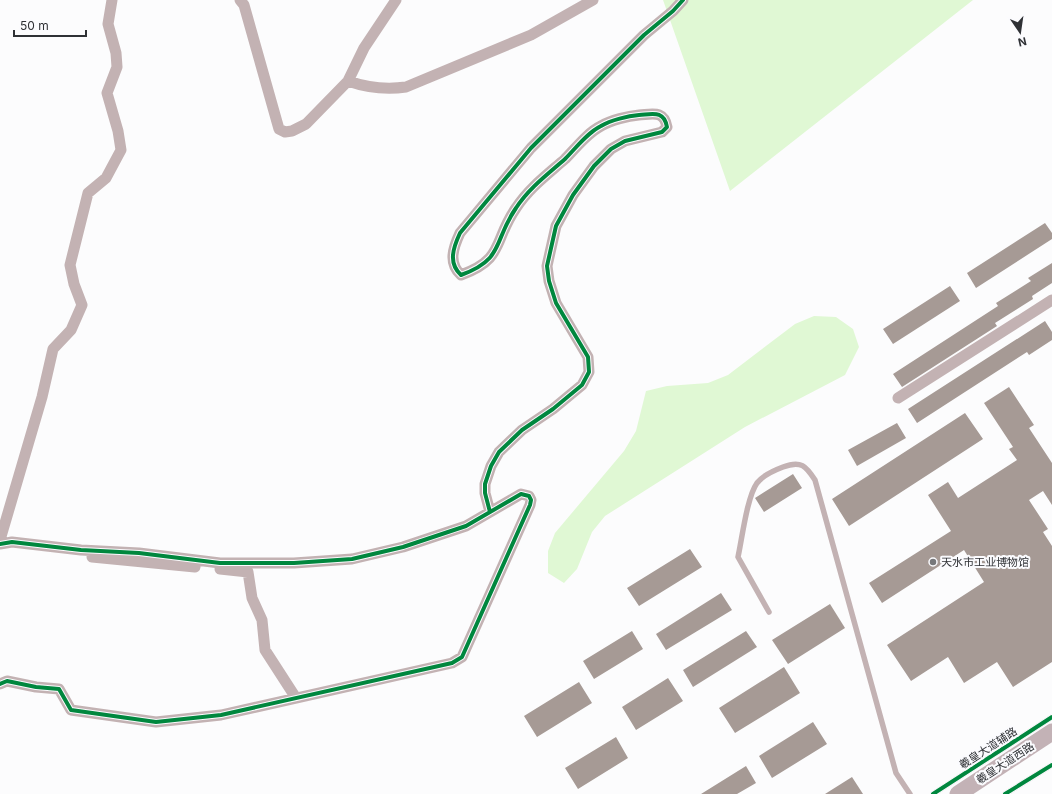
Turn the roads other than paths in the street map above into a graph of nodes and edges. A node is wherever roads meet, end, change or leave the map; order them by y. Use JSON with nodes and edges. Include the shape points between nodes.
{"nodes":[{"id":1,"x":112,"y":0,"type":"edge"},
{"id":2,"x":240,"y":0,"type":"edge"},
{"id":3,"x":396,"y":0,"type":"edge"},
{"id":4,"x":593,"y":0,"type":"edge"},
{"id":5,"x":683,"y":0,"type":"edge"},
{"id":6,"x":348,"y":81,"type":"junction"},
{"id":7,"x":1052,"y":300,"type":"edge"},
{"id":8,"x":898,"y":398,"type":"dead end"},
{"id":9,"x":490,"y":512,"type":"junction"},
{"id":10,"x":0,"y":540,"type":"edge"},
{"id":11,"x":0,"y":544,"type":"edge"},
{"id":12,"x":0,"y":548,"type":"edge"},
{"id":13,"x":769,"y":612,"type":"dead end"},
{"id":14,"x":0,"y":684,"type":"edge"},
{"id":15,"x":296,"y":698,"type":"junction"},
{"id":16,"x":1052,"y":717,"type":"edge"},
{"id":17,"x":1052,"y":732,"type":"edge"},
{"id":18,"x":1052,"y":742,"type":"edge"},
{"id":19,"x":1052,"y":765,"type":"edge"},
{"id":20,"x":910,"y":794,"type":"edge"},
{"id":21,"x":933,"y":794,"type":"edge"},
{"id":22,"x":958,"y":794,"type":"edge"},
{"id":23,"x":971,"y":794,"type":"edge"},
{"id":24,"x":1005,"y":794,"type":"edge"}],
"edges":[{"from":1,"to":10,"type":"street","via":[[108,24],[117,67],[107,92],[121,150],[106,178],[88,193],[70,265],[82,305],[71,330],[53,349],[42,397]]},
{"from":2,"to":6,"type":"street","via":[[279,129],[285,132],[292,131],[306,124]]},
{"from":3,"to":6,"type":"street","via":[[364,48]]},
{"from":4,"to":6,"type":"street","via":[[531,35],[406,87],[366,87]]},
{"from":5,"to":9,"type":"street","via":[[644,35],[531,148],[460,233],[453,247],[455,270],[461,275],[476,270],[493,256],[508,220],[526,195],[601,126],[636,115],[660,115],[666,119],[668,127],[662,132],[626,141],[611,149],[599,160],[573,196],[556,226],[547,266],[549,281],[556,303],[588,357],[589,372],[582,385],[522,430],[499,452],[485,484]]},
{"from":7,"to":8,"type":"street"},
{"from":9,"to":11,"type":"street","via":[[466,526],[402,547],[352,559],[294,563],[220,563],[12,542]]},
{"from":9,"to":15,"type":"street","via":[[521,494],[531,500],[462,657],[452,663]]},
{"from":12,"to":15,"type":"street","via":[[248,572],[252,598],[262,620],[265,650]]},
{"from":13,"to":20,"type":"lane","via":[[738,557],[751,497],[757,482],[769,473],[796,464],[806,466],[815,480],[896,773]]},
{"from":14,"to":15,"type":"street","via":[[8,681],[59,689],[71,710],[156,722],[221,715]]},
{"from":16,"to":21,"type":"lane","name":"羲皇大道辅路"},
{"from":17,"to":22,"type":"main road","name":"羲皇大道西路"},
{"from":18,"to":23,"type":"main road","name":"羲皇大道西路"},
{"from":19,"to":24,"type":"lane"}]}
